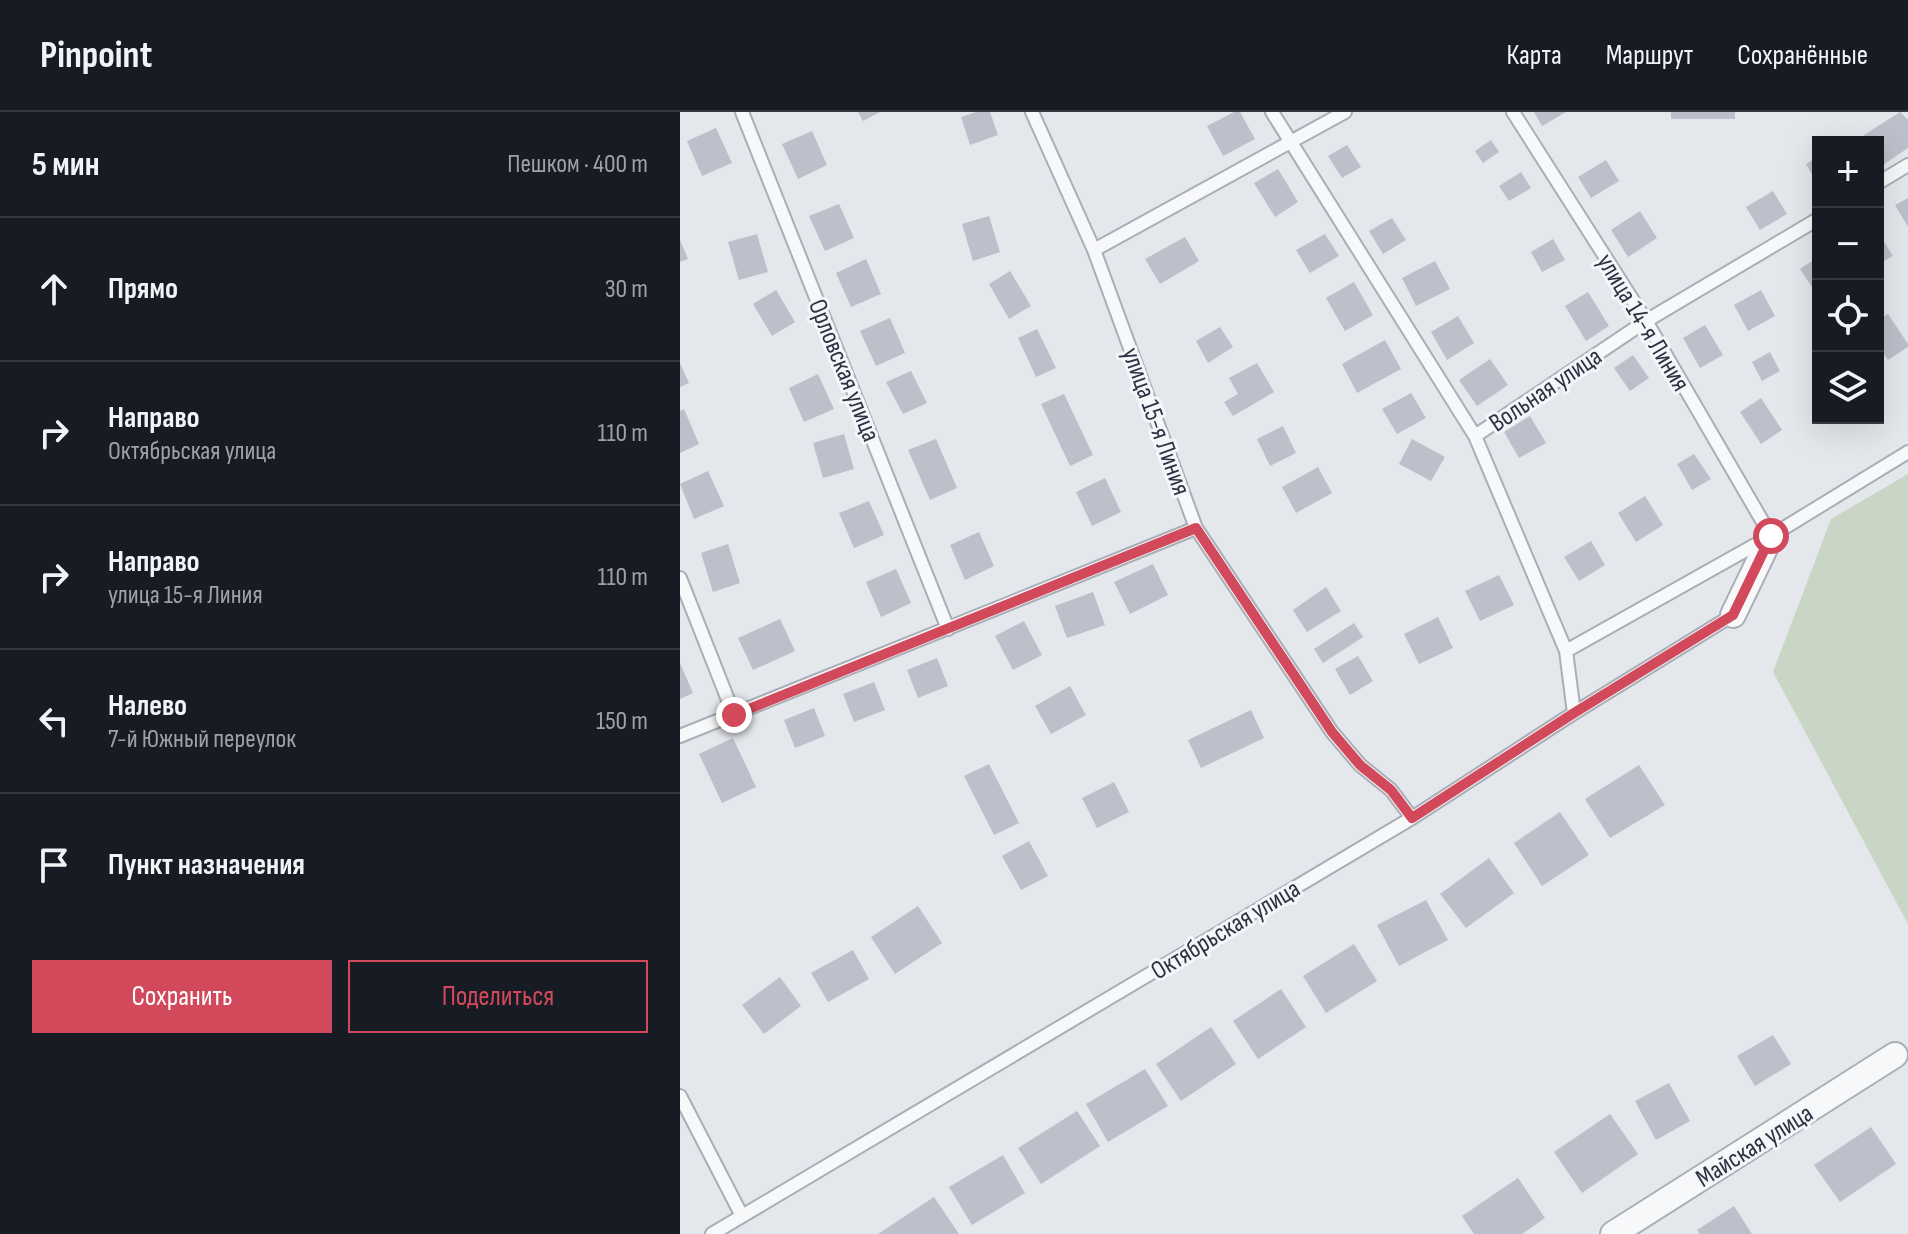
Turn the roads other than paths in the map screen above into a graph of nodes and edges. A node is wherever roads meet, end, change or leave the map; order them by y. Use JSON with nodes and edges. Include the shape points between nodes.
{"nodes":[{"id":1,"x":742,"y":112,"type":"edge"},
{"id":2,"x":1032,"y":112,"type":"edge"},
{"id":3,"x":1272,"y":112,"type":"edge"},
{"id":4,"x":1345,"y":112,"type":"edge"},
{"id":5,"x":1513,"y":112,"type":"edge"},
{"id":6,"x":1290,"y":142,"type":"junction"},
{"id":7,"x":1908,"y":165,"type":"edge"},
{"id":8,"x":1884,"y":179,"type":"edge"},
{"id":9,"x":1812,"y":223,"type":"edge"},
{"id":10,"x":1094,"y":250,"type":"junction"},
{"id":11,"x":1646,"y":321,"type":"junction"},
{"id":12,"x":1475,"y":436,"type":"junction"},
{"id":13,"x":1908,"y":452,"type":"edge"},
{"id":14,"x":1196,"y":528,"type":"junction"},
{"id":15,"x":1771,"y":536,"type":"junction"},
{"id":16,"x":680,"y":578,"type":"edge"},
{"id":17,"x":1733,"y":615,"type":"joint"},
{"id":18,"x":948,"y":629,"type":"junction"},
{"id":19,"x":1566,"y":651,"type":"junction"},
{"id":20,"x":1574,"y":713,"type":"junction"},
{"id":21,"x":734,"y":715,"type":"junction"},
{"id":22,"x":680,"y":736,"type":"edge"},
{"id":23,"x":1412,"y":818,"type":"junction"},
{"id":24,"x":1895,"y":1055,"type":"dead end"},
{"id":25,"x":680,"y":1096,"type":"edge"},
{"id":26,"x":742,"y":1216,"type":"junction"},
{"id":27,"x":712,"y":1234,"type":"edge"},
{"id":28,"x":1613,"y":1234,"type":"edge"}],
"edges":[{"from":1,"to":18,"type":"lane","name":"Орловская улица"},
{"from":2,"to":10,"type":"lane","name":"улица 15-я Линия"},
{"from":3,"to":6,"type":"lane","name":"Вольная улица"},
{"from":4,"to":6,"type":"lane"},
{"from":5,"to":11,"type":"lane","name":"улица 14-я Линия"},
{"from":6,"to":10,"type":"lane"},
{"from":6,"to":12,"type":"lane","name":"Вольная улица"},
{"from":7,"to":8,"type":"lane"},
{"from":9,"to":11,"type":"lane","name":"Вольная улица"},
{"from":10,"to":14,"type":"lane","name":"улица 15-я Линия"},
{"from":11,"to":12,"type":"lane","name":"Вольная улица"},
{"from":11,"to":15,"type":"lane","name":"улица 14-я Линия"},
{"from":12,"to":19,"type":"lane"},
{"from":13,"to":15,"type":"lane"},
{"from":14,"to":18,"type":"lane"},
{"from":14,"to":23,"type":"lane","name":"улица 15-я Линия","via":[[1332,732]]},
{"from":15,"to":17,"type":"street"},
{"from":15,"to":19,"type":"lane"},
{"from":16,"to":21,"type":"lane"},
{"from":17,"to":20,"type":"lane","name":"Октябрьская улица"},
{"from":18,"to":21,"type":"lane"},
{"from":19,"to":20,"type":"lane"},
{"from":20,"to":23,"type":"lane","name":"Октябрьская улица"},
{"from":21,"to":22,"type":"lane"},
{"from":23,"to":26,"type":"lane","name":"Октябрьская улица"},
{"from":24,"to":28,"type":"street","name":"Майская улица"},
{"from":25,"to":26,"type":"lane"},
{"from":26,"to":27,"type":"lane","name":"Октябрьская улица"}]}
